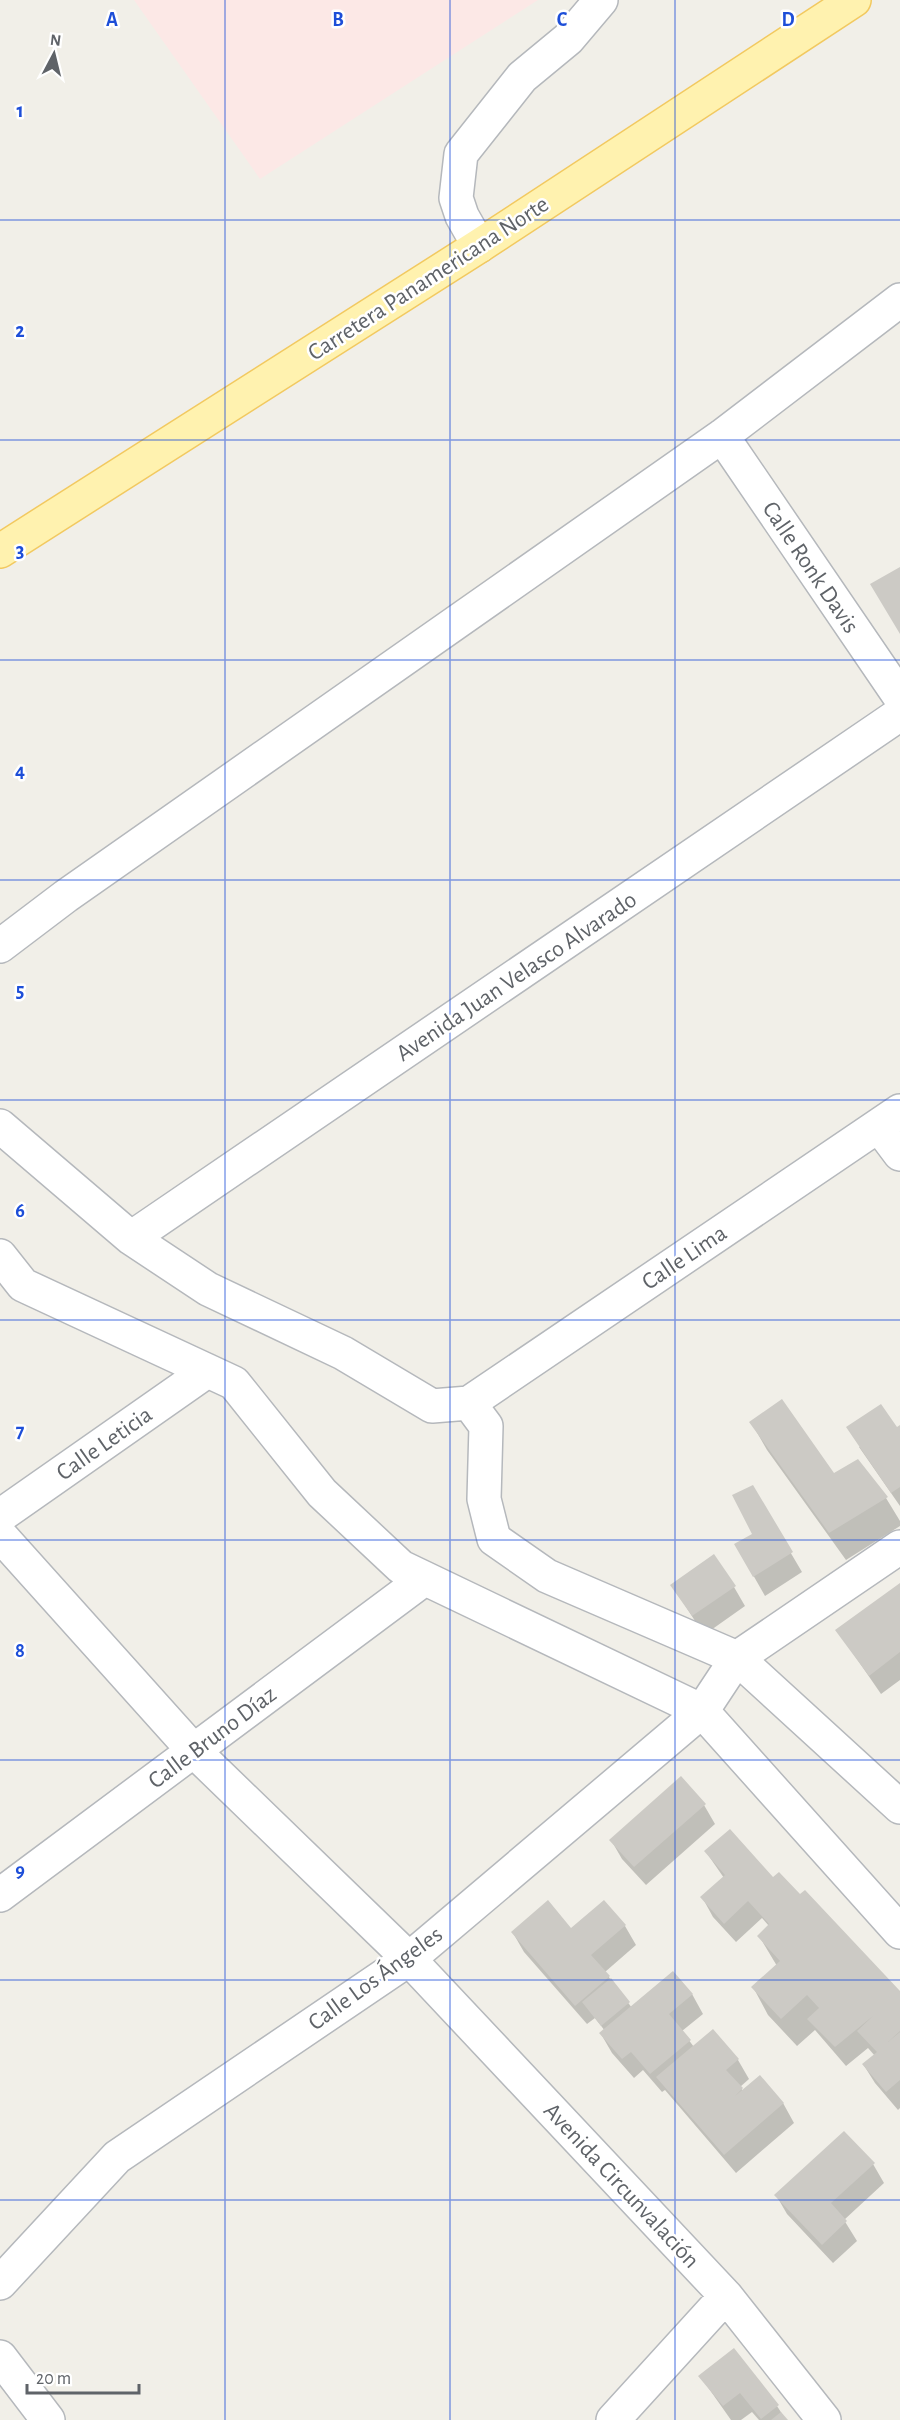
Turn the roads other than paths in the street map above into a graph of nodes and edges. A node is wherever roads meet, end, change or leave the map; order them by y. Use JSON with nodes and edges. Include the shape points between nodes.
{"nodes":[{"id":1,"x":601,"y":0,"type":"edge"},
{"id":2,"x":854,"y":0,"type":"edge"},
{"id":3,"x":479,"y":246,"type":"junction"},
{"id":4,"x":900,"y":300,"type":"edge"},
{"id":5,"x":722,"y":436,"type":"junction"},
{"id":6,"x":0,"y":551,"type":"edge"},
{"id":7,"x":900,"y":697,"type":"edge"},
{"id":8,"x":900,"y":714,"type":"edge"},
{"id":9,"x":0,"y":946,"type":"edge"},
{"id":10,"x":890,"y":1118,"type":"edge"},
{"id":11,"x":0,"y":1126,"type":"edge"},
{"id":12,"x":900,"y":1154,"type":"edge"},
{"id":13,"x":131,"y":1238,"type":"junction"},
{"id":14,"x":0,"y":1256,"type":"edge"},
{"id":15,"x":207,"y":1371,"type":"junction"},
{"id":16,"x":469,"y":1403,"type":"junction"},
{"id":17,"x":0,"y":1516,"type":"edge"},
{"id":18,"x":0,"y":1535,"type":"edge"},
{"id":19,"x":900,"y":1546,"type":"edge"},
{"id":20,"x":424,"y":1579,"type":"junction"},
{"id":21,"x":737,"y":1658,"type":"junction"},
{"id":22,"x":702,"y":1711,"type":"junction"},
{"id":23,"x":194,"y":1750,"type":"junction"},
{"id":24,"x":900,"y":1807,"type":"edge"},
{"id":25,"x":0,"y":1895,"type":"edge"},
{"id":26,"x":900,"y":1932,"type":"edge"},
{"id":27,"x":409,"y":1959,"type":"junction"},
{"id":28,"x":0,"y":2283,"type":"edge"},
{"id":29,"x":726,"y":2296,"type":"junction"},
{"id":30,"x":0,"y":2357,"type":"edge"},
{"id":31,"x":48,"y":2420,"type":"edge"},
{"id":32,"x":613,"y":2420,"type":"edge"},
{"id":33,"x":824,"y":2420,"type":"edge"}],
"edges":[{"from":1,"to":3,"type":"street","via":[[568,39],[522,77],[461,154],[456,198]]},
{"from":2,"to":3,"type":"main road","name":"Carretera Panamericana Norte"},
{"from":3,"to":6,"type":"main road","name":"Carretera Panamericana Norte"},
{"from":4,"to":5,"type":"street"},
{"from":5,"to":7,"type":"street","name":"Calle Ronk Davis"},
{"from":5,"to":9,"type":"street"},
{"from":8,"to":13,"type":"street","name":"Avenida Juan Velasco Alvarado"},
{"from":10,"to":12,"type":"street"},
{"from":10,"to":16,"type":"street","name":"Calle Lima"},
{"from":11,"to":13,"type":"street"},
{"from":13,"to":16,"type":"street","via":[[208,1289],[343,1353],[432,1406]]},
{"from":14,"to":15,"type":"street","via":[[23,1285]]},
{"from":15,"to":17,"type":"street","name":"Calle Leticia"},
{"from":15,"to":20,"type":"street","via":[[234,1383],[322,1493],[401,1567]]},
{"from":16,"to":21,"type":"street","via":[[486,1426],[484,1499],[494,1539],[547,1576]]},
{"from":18,"to":23,"type":"street","name":"Avenida Circunvalación"},
{"from":19,"to":21,"type":"street"},
{"from":20,"to":22,"type":"street"},
{"from":20,"to":23,"type":"street","name":"Calle Bruno Díaz"},
{"from":21,"to":22,"type":"street","name":"Calle Los Ángeles"},
{"from":21,"to":24,"type":"street"},
{"from":22,"to":26,"type":"street"},
{"from":22,"to":27,"type":"street","name":"Calle Los Ángeles"},
{"from":23,"to":25,"type":"street","name":"Calle Bruno Díaz"},
{"from":23,"to":27,"type":"street","name":"Avenida Circunvalación"},
{"from":27,"to":28,"type":"street","name":"Calle Los Ángeles","via":[[117,2157]]},
{"from":27,"to":29,"type":"street","name":"Avenida Circunvalación"},
{"from":29,"to":32,"type":"street"},
{"from":29,"to":33,"type":"street","name":"Avenida Circunvalación"},
{"from":30,"to":31,"type":"street"}]}
